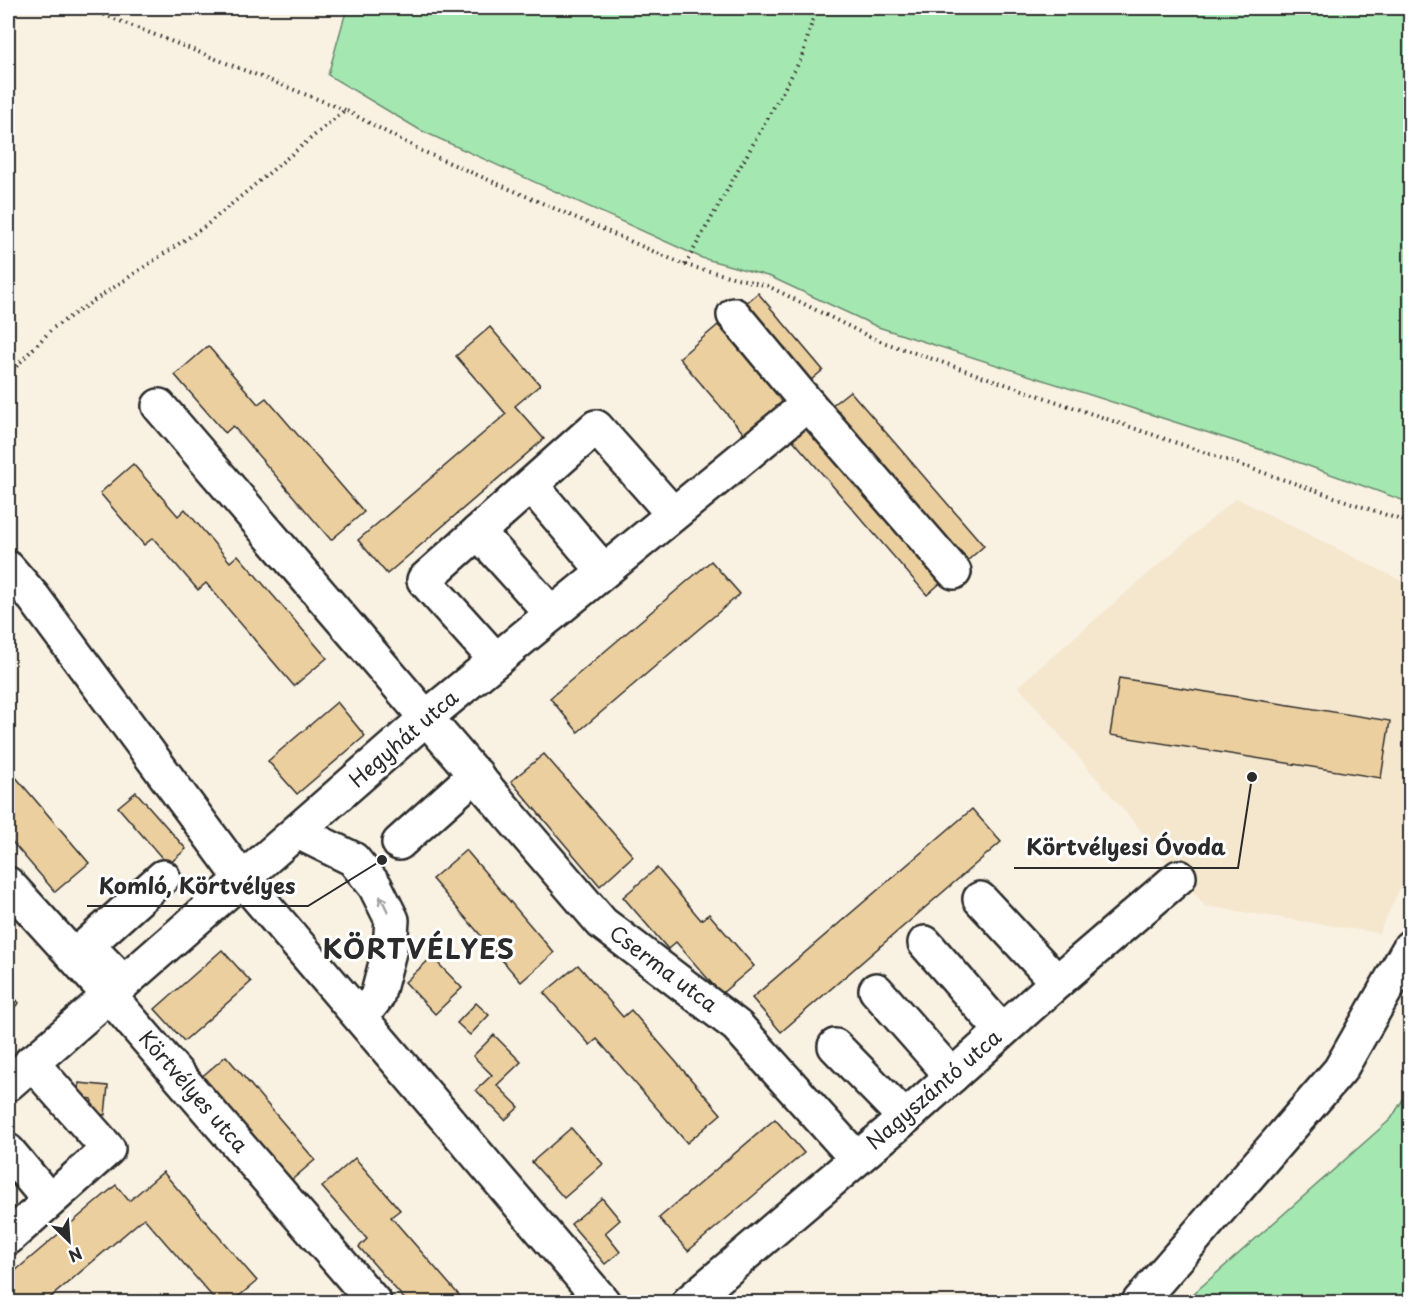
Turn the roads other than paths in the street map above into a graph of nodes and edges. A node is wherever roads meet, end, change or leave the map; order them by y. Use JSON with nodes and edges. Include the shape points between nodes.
{"nodes":[{"id":1,"x":734,"y":315,"type":"dead end"},
{"id":2,"x":808,"y":404,"type":"junction"},
{"id":3,"x":159,"y":406,"type":"dead end"},
{"id":4,"x":531,"y":485,"type":"junction"},
{"id":5,"x":673,"y":514,"type":"junction"},
{"id":6,"x":478,"y":532,"type":"junction"},
{"id":7,"x":8,"y":568,"type":"edge"},
{"id":8,"x":604,"y":571,"type":"junction"},
{"id":9,"x":954,"y":572,"type":"dead end"},
{"id":10,"x":552,"y":614,"type":"junction"},
{"id":11,"x":496,"y":660,"type":"junction"},
{"id":12,"x":426,"y":718,"type":"junction"},
{"id":13,"x":476,"y":774,"type":"junction"},
{"id":14,"x":298,"y":832,"type":"junction"},
{"id":15,"x":399,"y":843,"type":"dead end"},
{"id":16,"x":163,"y":877,"type":"dead end"},
{"id":17,"x":1179,"y":878,"type":"dead end"},
{"id":18,"x":243,"y":879,"type":"junction"},
{"id":19,"x":8,"y":884,"type":"edge"},
{"id":20,"x":980,"y":899,"type":"dead end"},
{"id":21,"x":925,"y":944,"type":"dead end"},
{"id":22,"x":1410,"y":946,"type":"edge"},
{"id":23,"x":1056,"y":982,"type":"junction"},
{"id":24,"x":115,"y":988,"type":"junction"},
{"id":25,"x":876,"y":990,"type":"dead end"},
{"id":26,"x":362,"y":1017,"type":"junction"},
{"id":27,"x":1001,"y":1030,"type":"junction"},
{"id":28,"x":835,"y":1046,"type":"dead end"},
{"id":29,"x":19,"y":1073,"type":"edge"},
{"id":30,"x":952,"y":1076,"type":"junction"},
{"id":31,"x":905,"y":1118,"type":"junction"},
{"id":32,"x":8,"y":1151,"type":"edge"},
{"id":33,"x":856,"y":1158,"type":"junction"},
{"id":34,"x":49,"y":1200,"type":"junction"},
{"id":35,"x":8,"y":1238,"type":"edge"},
{"id":36,"x":374,"y":1302,"type":"edge"},
{"id":37,"x":603,"y":1302,"type":"edge"},
{"id":38,"x":689,"y":1302,"type":"edge"},
{"id":39,"x":1139,"y":1302,"type":"edge"}],
"edges":[{"from":1,"to":2,"type":"street"},
{"from":2,"to":5,"type":"street","name":"Hegyhát utca"},
{"from":2,"to":9,"type":"street"},
{"from":3,"to":12,"type":"street","name":"Cserma utca"},
{"from":4,"to":5,"type":"street","via":[[596,427]]},
{"from":4,"to":6,"type":"street"},
{"from":4,"to":8,"type":"street"},
{"from":5,"to":8,"type":"street","name":"Hegyhát utca"},
{"from":6,"to":10,"type":"street"},
{"from":6,"to":11,"type":"street","via":[[424,580]]},
{"from":7,"to":18,"type":"street"},
{"from":8,"to":10,"type":"street","name":"Hegyhát utca"},
{"from":10,"to":11,"type":"street","name":"Hegyhát utca"},
{"from":11,"to":12,"type":"street","name":"Hegyhát utca"},
{"from":12,"to":13,"type":"street","name":"Cserma utca"},
{"from":12,"to":14,"type":"street","name":"Hegyhát utca"},
{"from":13,"to":15,"type":"street"},
{"from":13,"to":33,"type":"street","name":"Cserma utca","via":[[602,923],[737,1026]]},
{"from":14,"to":18,"type":"street","name":"Hegyhát utca"},
{"from":26,"to":14,"type":"street","one_way":true,"via":[[377,997],[390,948],[392,920],[375,886],[353,859]]},
{"from":16,"to":24,"type":"street","via":[[87,945]]},
{"from":17,"to":23,"type":"street","name":"Nagyszántó utca"},
{"from":18,"to":24,"type":"street","name":"Hegyhát utca"},
{"from":18,"to":26,"type":"street"},
{"from":19,"to":24,"type":"street","name":"Körtvélyes utca"},
{"from":20,"to":23,"type":"street"},
{"from":21,"to":27,"type":"street"},
{"from":22,"to":39,"type":"street","via":[[1340,1070]]},
{"from":23,"to":27,"type":"street","name":"Nagyszántó utca"},
{"from":24,"to":29,"type":"street","name":"Hegyhát utca"},
{"from":24,"to":36,"type":"street","name":"Körtvélyes utca"},
{"from":25,"to":30,"type":"street"},
{"from":26,"to":37,"type":"street"},
{"from":27,"to":30,"type":"street","name":"Nagyszántó utca"},
{"from":28,"to":31,"type":"street"},
{"from":29,"to":34,"type":"street","via":[[108,1149]]},
{"from":30,"to":31,"type":"street","name":"Nagyszántó utca"},
{"from":31,"to":33,"type":"street","name":"Nagyszántó utca"},
{"from":32,"to":34,"type":"street"},
{"from":33,"to":38,"type":"street","name":"Nagyszántó utca"},
{"from":34,"to":35,"type":"street"}]}
